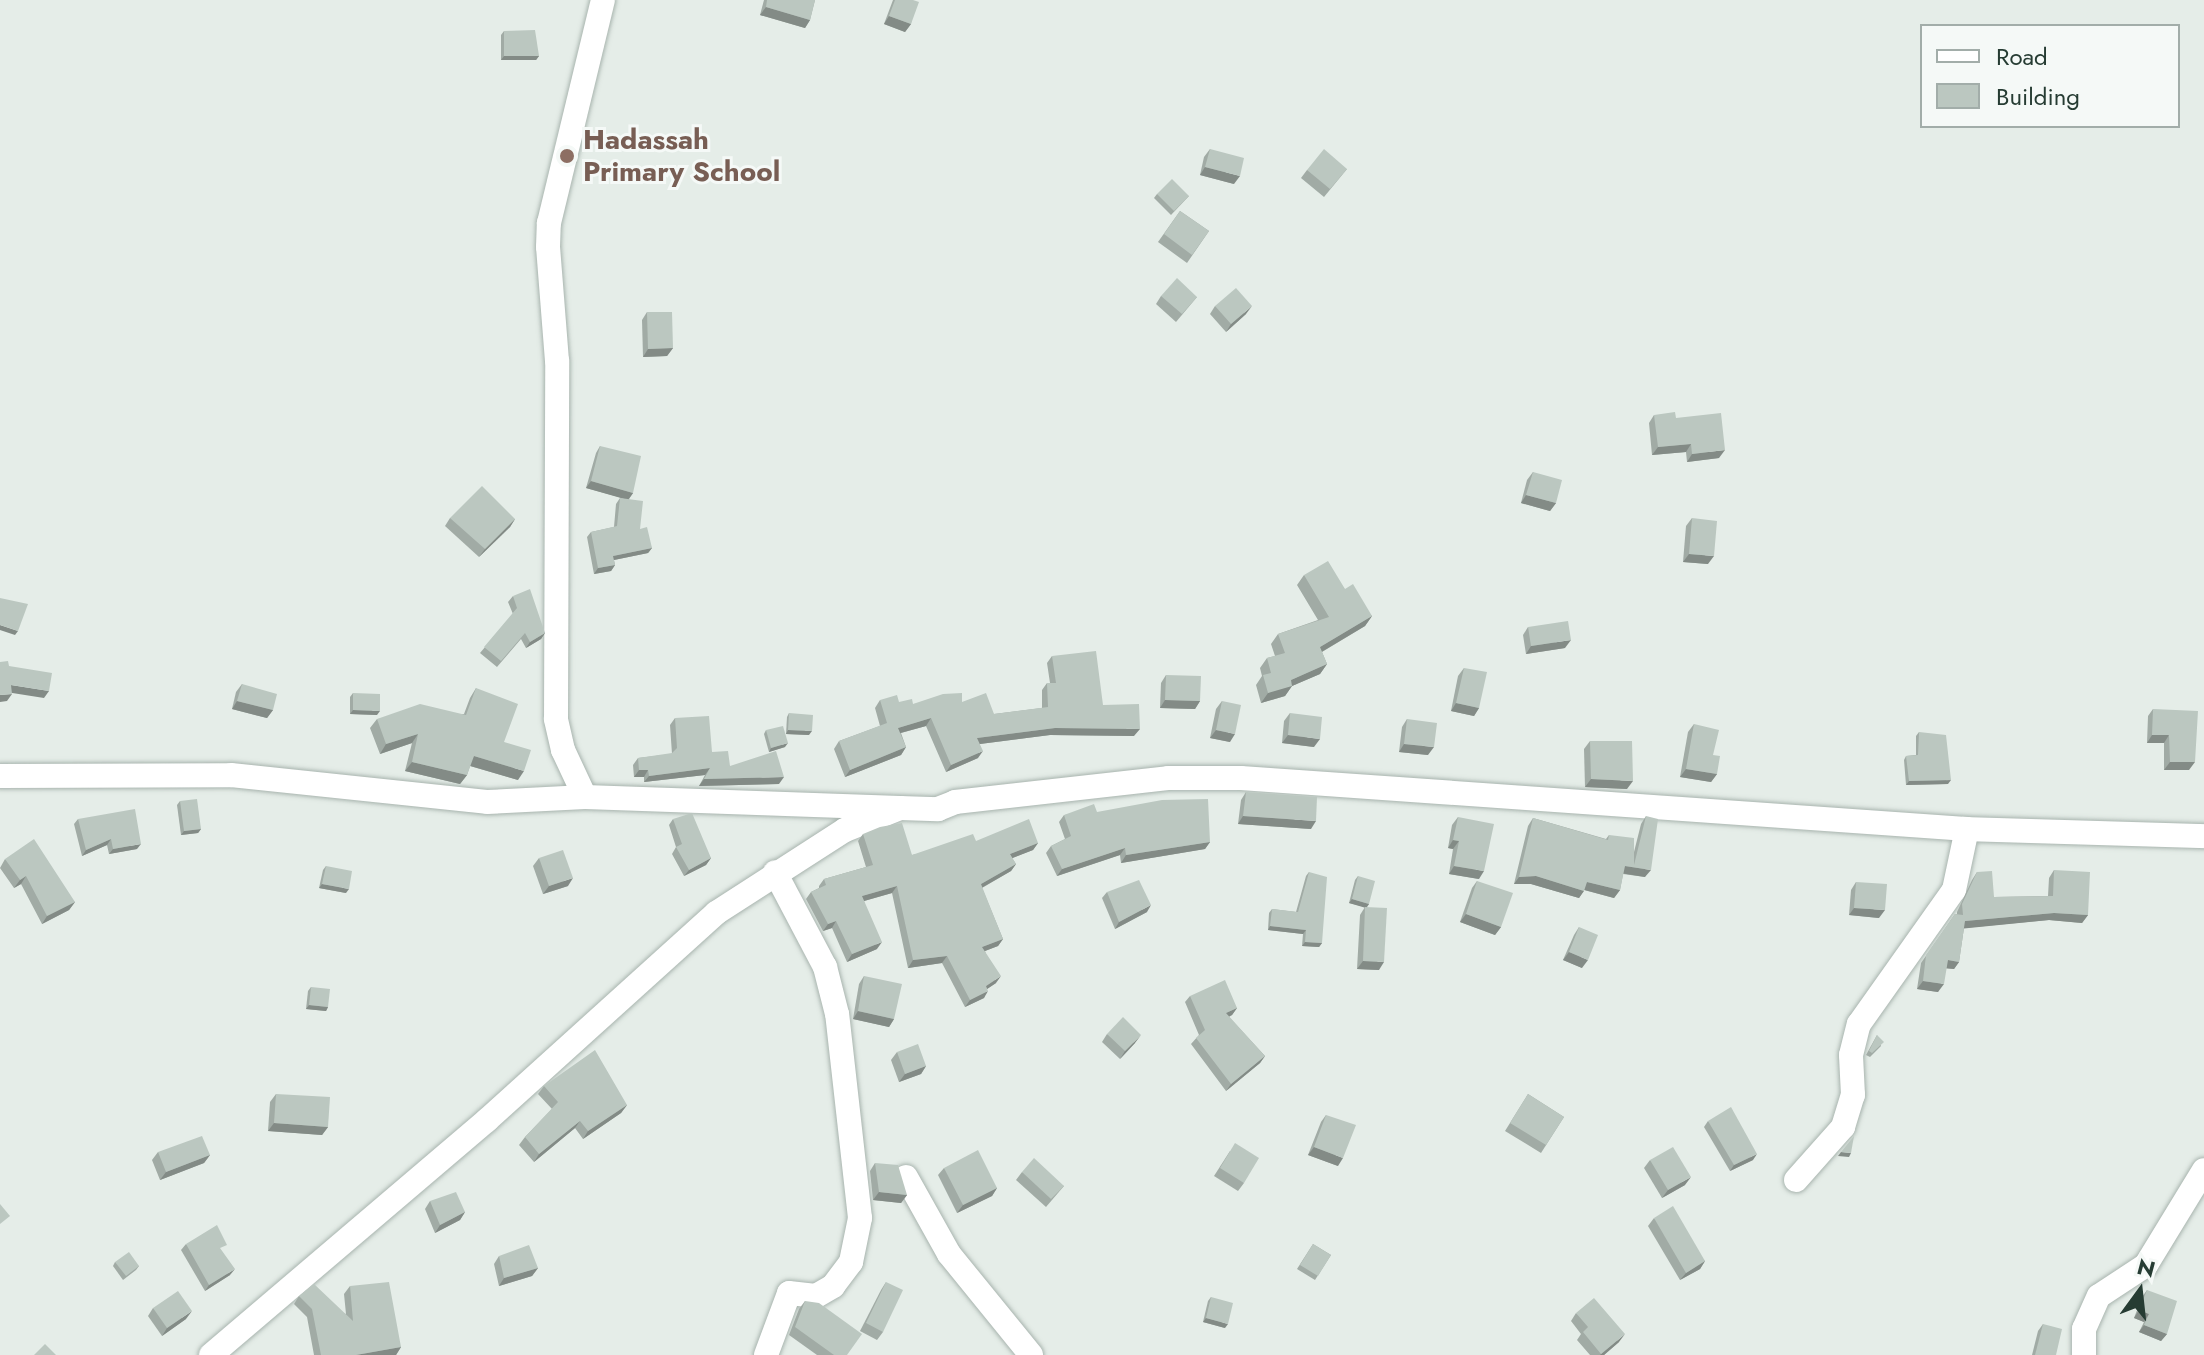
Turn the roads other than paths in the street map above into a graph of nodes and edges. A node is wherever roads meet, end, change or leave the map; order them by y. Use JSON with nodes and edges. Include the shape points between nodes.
{"nodes":[{"id":1,"x":603,"y":0,"type":"edge"},
{"id":2,"x":0,"y":776,"type":"edge"},
{"id":3,"x":585,"y":797,"type":"junction"},
{"id":4,"x":900,"y":808,"type":"junction"},
{"id":5,"x":1967,"y":829,"type":"junction"},
{"id":6,"x":2204,"y":836,"type":"edge"},
{"id":7,"x":775,"y":872,"type":"junction"},
{"id":8,"x":2204,"y":1170,"type":"edge"},
{"id":9,"x":906,"y":1177,"type":"dead end"},
{"id":10,"x":1796,"y":1180,"type":"dead end"},
{"id":11,"x":211,"y":1355,"type":"edge"},
{"id":12,"x":766,"y":1355,"type":"edge"},
{"id":13,"x":1031,"y":1355,"type":"edge"},
{"id":14,"x":2084,"y":1355,"type":"edge"}],
"edges":[{"from":1,"to":3,"type":"street","via":[[549,223],[548,247],[557,361],[556,719],[563,750]]},
{"from":2,"to":3,"type":"street","via":[[231,775],[444,799],[525,802]]},
{"from":3,"to":4,"type":"street"},
{"from":4,"to":5,"type":"street","via":[[938,809],[955,802],[1168,778],[1241,778]]},
{"from":4,"to":7,"type":"street","via":[[845,830]]},
{"from":5,"to":6,"type":"street"},
{"from":5,"to":10,"type":"street","via":[[1954,890],[1859,1024],[1851,1055],[1853,1095],[1843,1127]]},
{"from":7,"to":11,"type":"street","via":[[716,913],[487,1120]]},
{"from":7,"to":12,"type":"street","via":[[825,967],[837,1014],[860,1218],[851,1262],[833,1286],[816,1296],[789,1293]]},
{"from":8,"to":14,"type":"street","via":[[2146,1265],[2099,1296],[2084,1329]]},
{"from":9,"to":13,"type":"street","via":[[949,1254]]}]}
